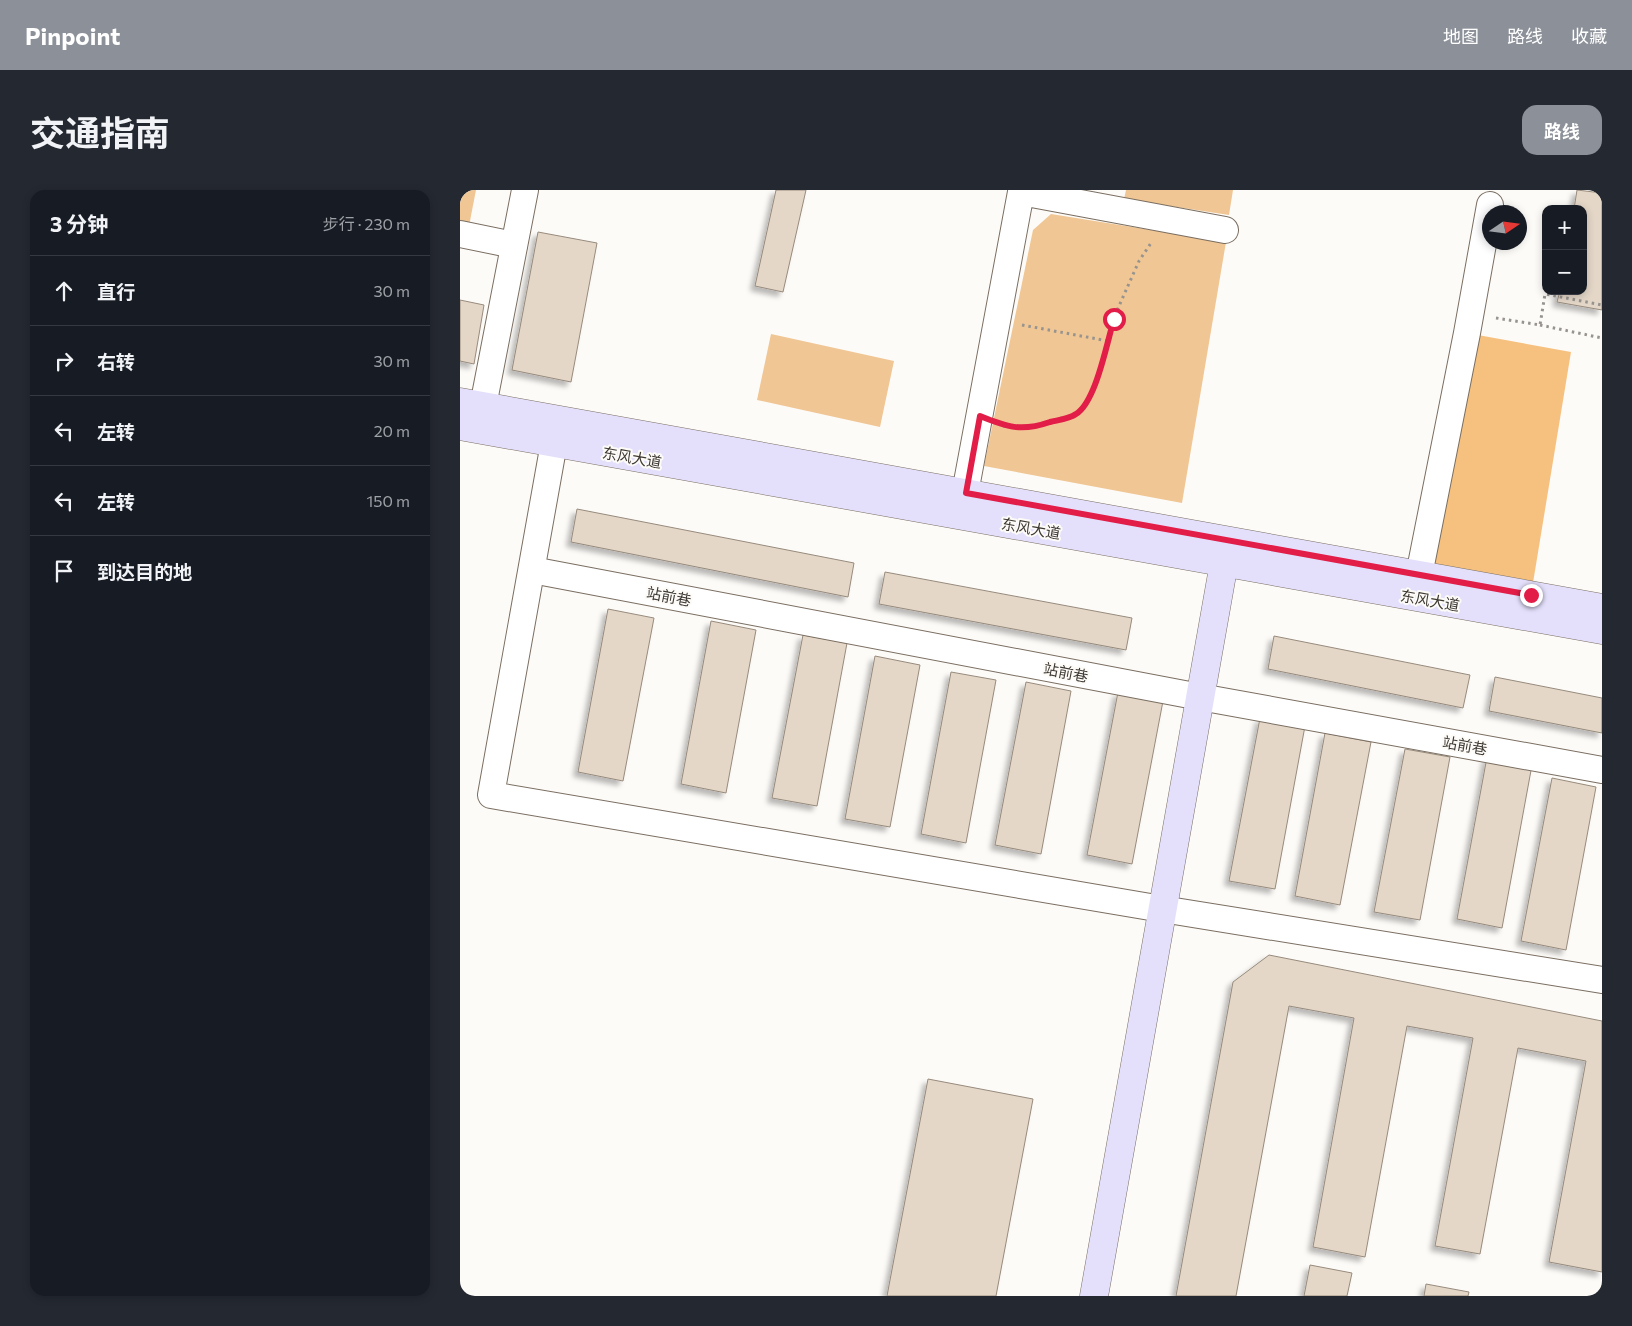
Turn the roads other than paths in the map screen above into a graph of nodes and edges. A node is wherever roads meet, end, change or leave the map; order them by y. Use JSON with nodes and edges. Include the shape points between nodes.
{"nodes":[{"id":1,"x":525,"y":190,"type":"edge"},
{"id":2,"x":1225,"y":230,"type":"dead end"},
{"id":3,"x":460,"y":234,"type":"edge"},
{"id":4,"x":514,"y":245,"type":"junction"},
{"id":5,"x":1482,"y":249,"type":"edge"},
{"id":6,"x":472,"y":404,"type":"edge"},
{"id":7,"x":460,"y":426,"type":"edge"},
{"id":8,"x":554,"y":443,"type":"junction"},
{"id":9,"x":966,"y":493,"type":"junction"},
{"id":10,"x":1228,"y":552,"type":"junction"},
{"id":11,"x":532,"y":570,"type":"junction"},
{"id":12,"x":1419,"y":575,"type":"junction"},
{"id":13,"x":1602,"y":608,"type":"edge"},
{"id":14,"x":1602,"y":630,"type":"edge"},
{"id":15,"x":1200,"y":697,"type":"junction"},
{"id":16,"x":1602,"y":770,"type":"edge"},
{"id":17,"x":1162,"y":909,"type":"junction"},
{"id":18,"x":1602,"y":980,"type":"edge"},
{"id":19,"x":1094,"y":1296,"type":"edge"}],
"edges":[{"from":1,"to":4,"type":"street"},
{"from":2,"to":9,"type":"street","via":[[1021,192]]},
{"from":3,"to":4,"type":"street"},
{"from":4,"to":6,"type":"street"},
{"from":5,"to":12,"type":"street"},
{"from":6,"to":9,"type":"main road"},
{"from":7,"to":8,"type":"main road","name":"东风大道"},
{"from":8,"to":10,"type":"main road","name":"东风大道"},
{"from":8,"to":11,"type":"street"},
{"from":9,"to":10,"type":"main road"},
{"from":10,"to":12,"type":"main road"},
{"from":10,"to":14,"type":"main road","name":"东风大道"},
{"from":10,"to":15,"type":"main road"},
{"from":11,"to":15,"type":"street","name":"站前巷"},
{"from":11,"to":17,"type":"street","via":[[491,795]]},
{"from":12,"to":13,"type":"main road"},
{"from":15,"to":16,"type":"street","name":"站前巷"},
{"from":15,"to":17,"type":"main road"},
{"from":17,"to":18,"type":"street"},
{"from":17,"to":19,"type":"main road"}]}
